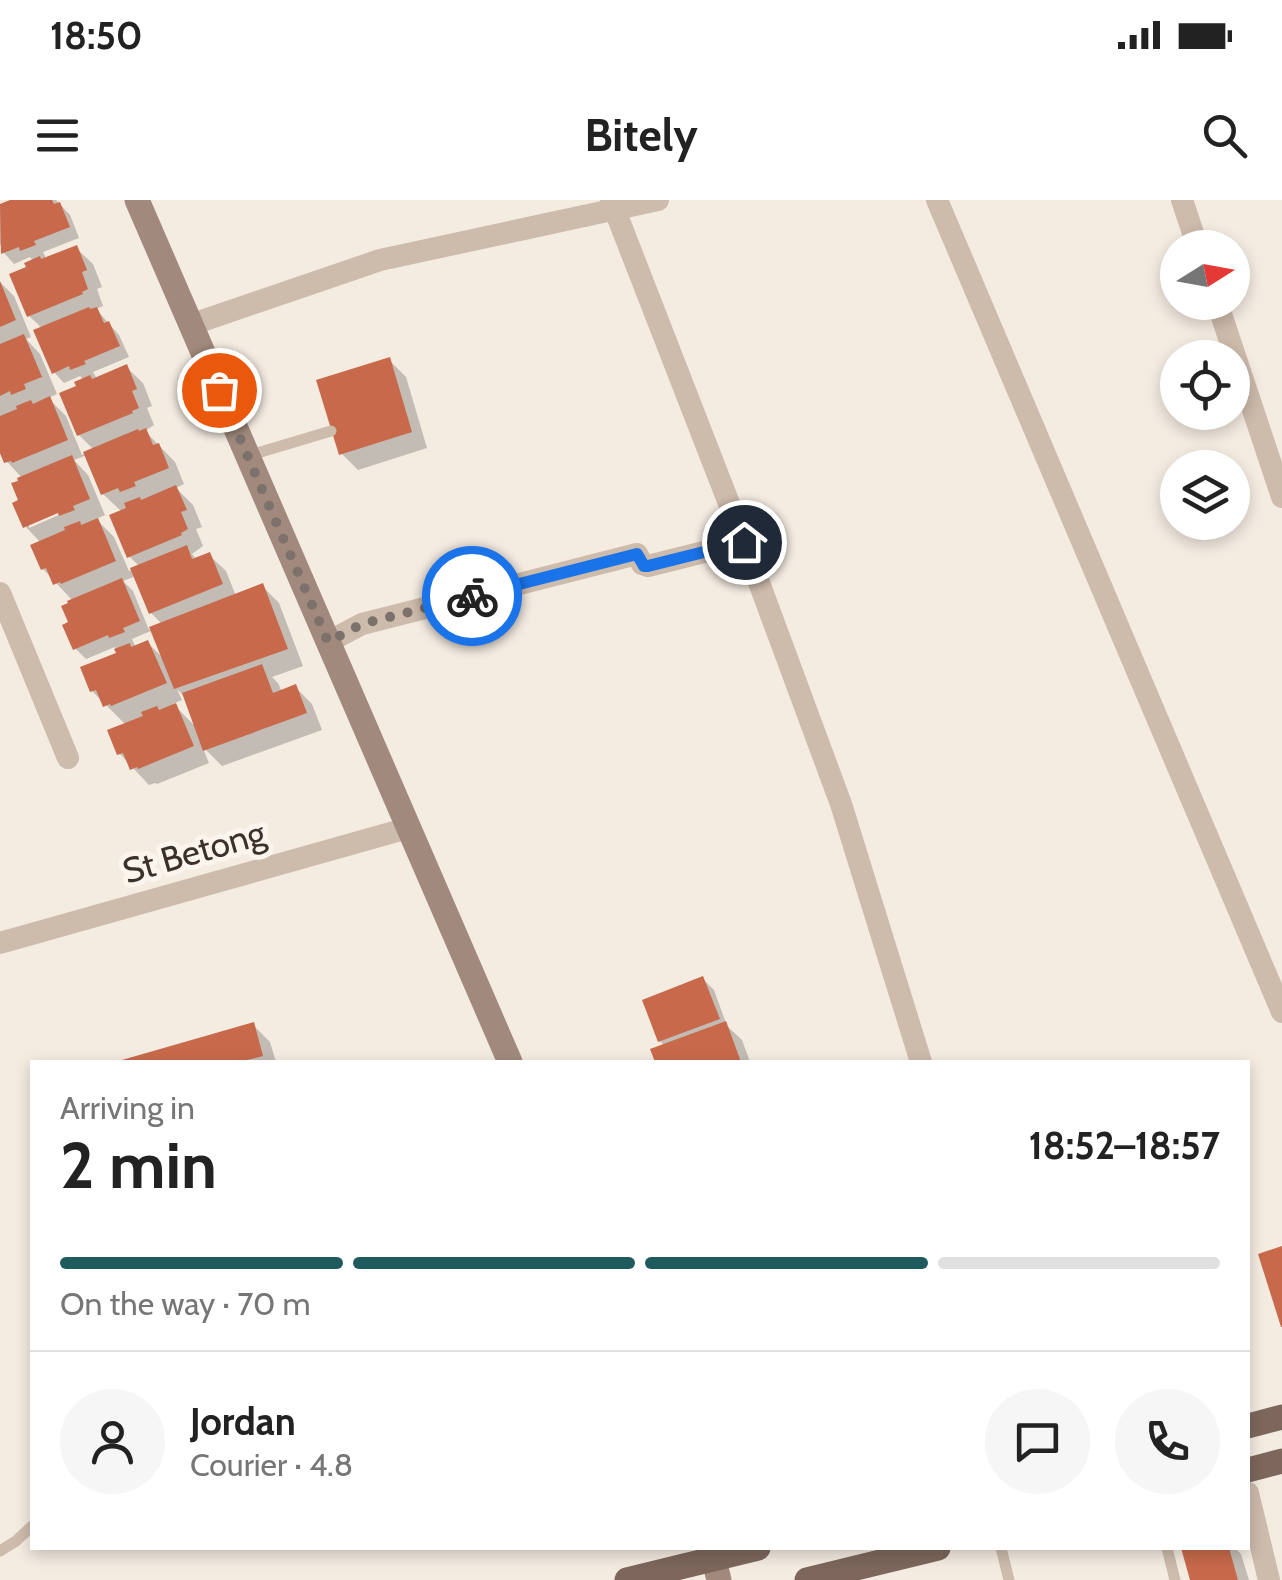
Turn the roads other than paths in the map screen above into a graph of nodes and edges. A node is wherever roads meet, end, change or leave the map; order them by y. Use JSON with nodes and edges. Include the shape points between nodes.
{"nodes":[{"id":1,"x":137,"y":200,"type":"edge"},
{"id":2,"x":658,"y":200,"type":"edge"},
{"id":3,"x":937,"y":200,"type":"edge"},
{"id":4,"x":1182,"y":200,"type":"edge"},
{"id":5,"x":613,"y":205,"type":"edge"},
{"id":6,"x":1192,"y":230,"type":"edge"},
{"id":7,"x":1223,"y":320,"type":"edge"},
{"id":8,"x":190,"y":325,"type":"junction"},
{"id":9,"x":331,"y":431,"type":"dead end"},
{"id":10,"x":247,"y":456,"type":"junction"},
{"id":11,"x":1282,"y":497,"type":"edge"},
{"id":12,"x":744,"y":542,"type":"junction"},
{"id":13,"x":0,"y":593,"type":"edge"},
{"id":14,"x":328,"y":642,"type":"junction"},
{"id":15,"x":68,"y":758,"type":"dead end"},
{"id":16,"x":408,"y":828,"type":"junction"},
{"id":17,"x":0,"y":944,"type":"edge"},
{"id":18,"x":1282,"y":1012,"type":"edge"},
{"id":19,"x":509,"y":1060,"type":"edge"},
{"id":20,"x":920,"y":1060,"type":"edge"},
{"id":21,"x":1282,"y":1417,"type":"edge"},
{"id":22,"x":1250,"y":1425,"type":"edge"},
{"id":23,"x":1282,"y":1462,"type":"edge"},
{"id":24,"x":1250,"y":1470,"type":"edge"},
{"id":25,"x":1250,"y":1501,"type":"edge"},
{"id":26,"x":30,"y":1528,"type":"edge"},
{"id":27,"x":752,"y":1550,"type":"edge"},
{"id":28,"x":931,"y":1550,"type":"edge"},
{"id":29,"x":1002,"y":1550,"type":"edge"},
{"id":30,"x":1168,"y":1550,"type":"edge"},
{"id":31,"x":0,"y":1551,"type":"edge"},
{"id":32,"x":715,"y":1562,"type":"edge"},
{"id":33,"x":846,"y":1575,"type":"edge"},
{"id":34,"x":627,"y":1580,"type":"edge"},
{"id":35,"x":808,"y":1580,"type":"edge"},
{"id":36,"x":1009,"y":1580,"type":"edge"},
{"id":37,"x":1175,"y":1580,"type":"edge"},
{"id":38,"x":1269,"y":1580,"type":"edge"}],
"edges":[{"from":1,"to":8,"type":"main road"},
{"from":2,"to":5,"type":"street"},
{"from":3,"to":18,"type":"street"},
{"from":4,"to":6,"type":"street"},
{"from":5,"to":8,"type":"street","via":[[380,260]]},
{"from":5,"to":12,"type":"street"},
{"from":7,"to":11,"type":"street"},
{"from":8,"to":10,"type":"main road"},
{"from":9,"to":10,"type":"lane"},
{"from":10,"to":14,"type":"main road"},
{"from":12,"to":14,"type":"street","via":[[648,566],[637,554],[362,624]]},
{"from":12,"to":20,"type":"street","via":[[840,804]]},
{"from":13,"to":15,"type":"street"},
{"from":14,"to":16,"type":"main road"},
{"from":16,"to":17,"type":"street","name":"St Betong"},
{"from":16,"to":19,"type":"main road"},
{"from":21,"to":22,"type":"main road"},
{"from":23,"to":24,"type":"main road"},
{"from":25,"to":38,"type":"street"},
{"from":26,"to":31,"type":"lane"},
{"from":27,"to":32,"type":"main road"},
{"from":28,"to":33,"type":"main road"},
{"from":29,"to":36,"type":"lane"},
{"from":30,"to":37,"type":"lane"},
{"from":32,"to":34,"type":"main road"},
{"from":33,"to":35,"type":"main road"}]}
